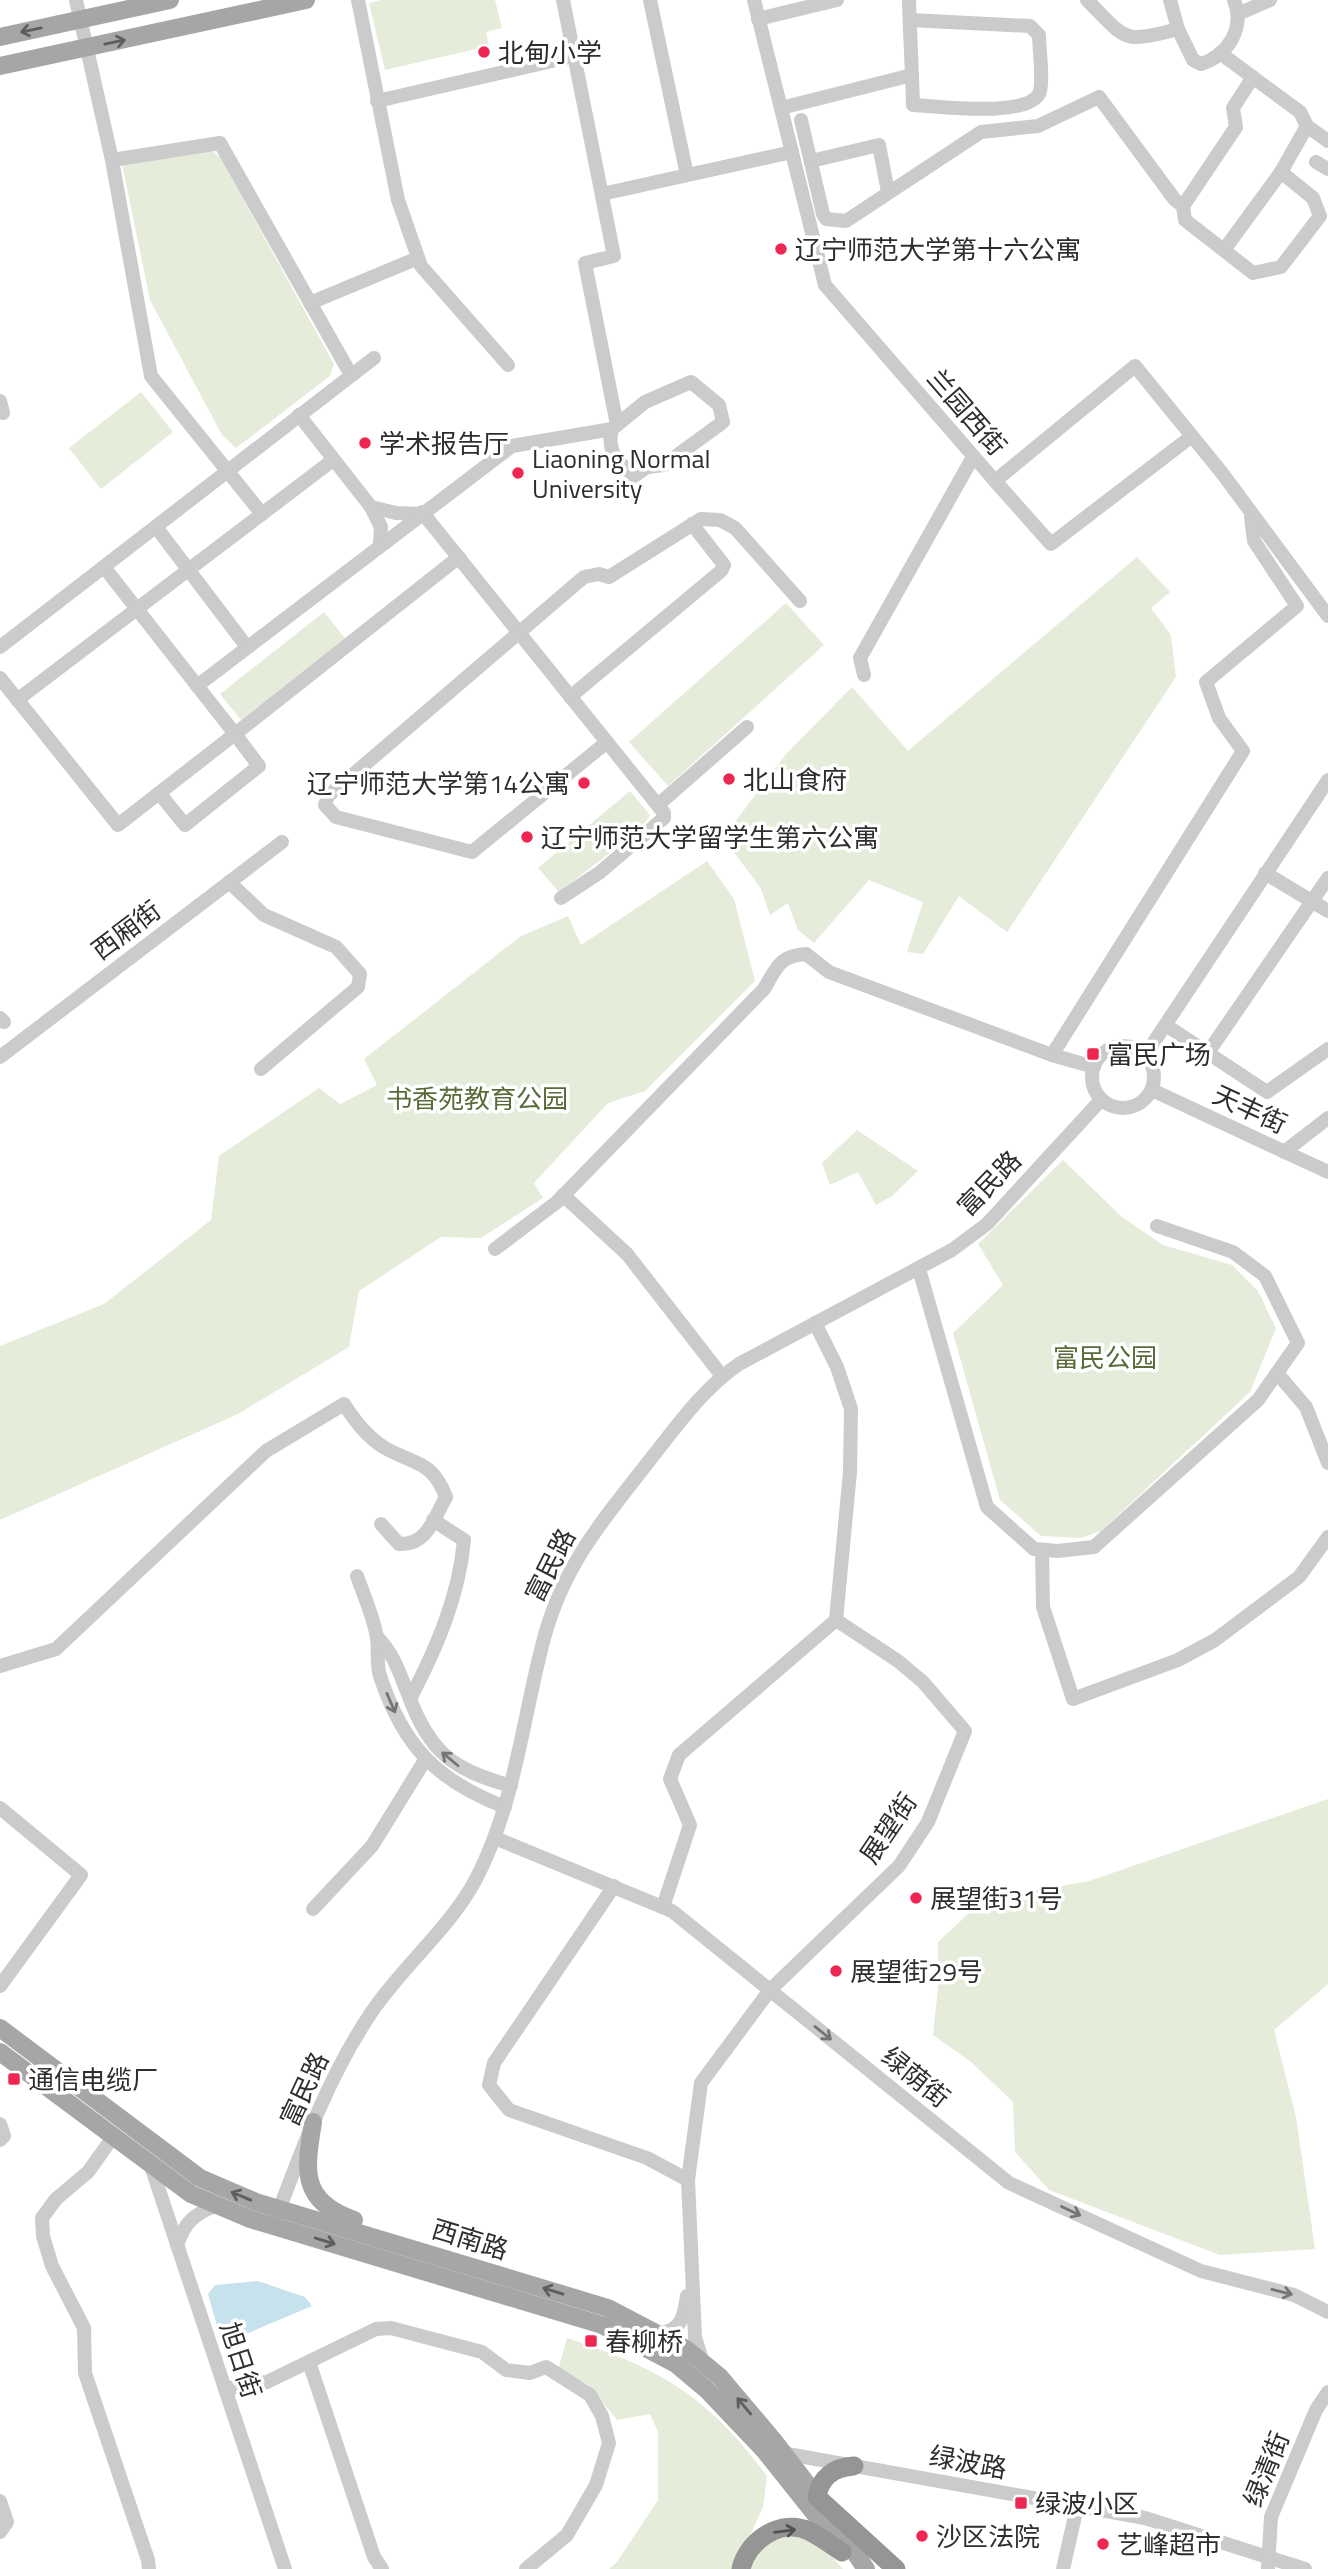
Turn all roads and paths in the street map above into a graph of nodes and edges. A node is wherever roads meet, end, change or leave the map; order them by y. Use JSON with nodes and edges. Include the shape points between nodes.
{"nodes":[{"id":1,"x":76,"y":0,"type":"edge"},
{"id":2,"x":170,"y":0,"type":"edge"},
{"id":3,"x":306,"y":0,"type":"edge"},
{"id":4,"x":358,"y":0,"type":"edge"},
{"id":5,"x":563,"y":0,"type":"edge"},
{"id":6,"x":650,"y":0,"type":"edge"},
{"id":7,"x":754,"y":0,"type":"edge"},
{"id":8,"x":837,"y":0,"type":"edge"},
{"id":9,"x":909,"y":0,"type":"edge"},
{"id":10,"x":1087,"y":0,"type":"edge"},
{"id":11,"x":1170,"y":0,"type":"edge"},
{"id":12,"x":1270,"y":0,"type":"edge"},
{"id":13,"x":1237,"y":7,"type":"edge"},
{"id":14,"x":758,"y":19,"type":"junction"},
{"id":15,"x":80,"y":20,"type":"junction"},
{"id":16,"x":910,"y":20,"type":"junction"},
{"id":17,"x":1178,"y":29,"type":"junction"},
{"id":18,"x":0,"y":37,"type":"edge"},
{"id":19,"x":88,"y":47,"type":"junction"},
{"id":20,"x":1220,"y":53,"type":"junction"},
{"id":21,"x":574,"y":56,"type":"junction"},
{"id":22,"x":0,"y":66,"type":"edge"},
{"id":23,"x":912,"y":75,"type":"junction"},
{"id":24,"x":1253,"y":77,"type":"junction"},
{"id":25,"x":377,"y":101,"type":"junction"},
{"id":26,"x":781,"y":108,"type":"junction"},
{"id":27,"x":801,"y":120,"type":"dead end"},
{"id":28,"x":1307,"y":126,"type":"junction"},
{"id":29,"x":1328,"y":141,"type":"edge"},
{"id":30,"x":792,"y":152,"type":"junction"},
{"id":31,"x":112,"y":160,"type":"junction"},
{"id":32,"x":811,"y":161,"type":"junction"},
{"id":33,"x":1281,"y":172,"type":"junction"},
{"id":34,"x":687,"y":175,"type":"junction"},
{"id":35,"x":888,"y":192,"type":"junction"},
{"id":36,"x":601,"y":194,"type":"junction"},
{"id":37,"x":1183,"y":206,"type":"junction"},
{"id":38,"x":1224,"y":250,"type":"junction"},
{"id":39,"x":418,"y":258,"type":"junction"},
{"id":40,"x":310,"y":303,"type":"junction"},
{"id":41,"x":374,"y":358,"type":"dead end"},
{"id":42,"x":508,"y":365,"type":"dead end"},
{"id":43,"x":351,"y":375,"type":"junction"},
{"id":44,"x":299,"y":415,"type":"junction"},
{"id":45,"x":615,"y":427,"type":"junction"},
{"id":46,"x":1192,"y":436,"type":"junction"},
{"id":47,"x":973,"y":457,"type":"junction"},
{"id":48,"x":333,"y":460,"type":"junction"},
{"id":49,"x":227,"y":471,"type":"junction"},
{"id":50,"x":995,"y":481,"type":"junction"},
{"id":51,"x":371,"y":507,"type":"junction"},
{"id":52,"x":421,"y":513,"type":"junction"},
{"id":53,"x":262,"y":514,"type":"junction"},
{"id":54,"x":1251,"y":516,"type":"junction"},
{"id":55,"x":692,"y":524,"type":"junction"},
{"id":56,"x":156,"y":527,"type":"junction"},
{"id":57,"x":380,"y":544,"type":"junction"},
{"id":58,"x":459,"y":557,"type":"junction"},
{"id":59,"x":104,"y":566,"type":"junction"},
{"id":60,"x":190,"y":571,"type":"junction"},
{"id":61,"x":800,"y":601,"type":"dead end"},
{"id":62,"x":138,"y":610,"type":"junction"},
{"id":63,"x":1328,"y":616,"type":"edge"},
{"id":64,"x":517,"y":631,"type":"junction"},
{"id":65,"x":0,"y":647,"type":"edge"},
{"id":66,"x":247,"y":647,"type":"junction"},
{"id":67,"x":864,"y":674,"type":"dead end"},
{"id":68,"x":0,"y":678,"type":"edge"},
{"id":69,"x":197,"y":686,"type":"junction"},
{"id":70,"x":569,"y":697,"type":"junction"},
{"id":71,"x":17,"y":701,"type":"junction"},
{"id":72,"x":747,"y":727,"type":"dead end"},
{"id":73,"x":235,"y":734,"type":"junction"},
{"id":74,"x":607,"y":742,"type":"junction"},
{"id":75,"x":1328,"y":780,"type":"edge"},
{"id":76,"x":159,"y":793,"type":"junction"},
{"id":77,"x":659,"y":804,"type":"junction"},
{"id":78,"x":282,"y":842,"type":"dead end"},
{"id":79,"x":1265,"y":873,"type":"junction"},
{"id":80,"x":1328,"y":878,"type":"edge"},
{"id":81,"x":229,"y":882,"type":"junction"},
{"id":82,"x":561,"y":898,"type":"dead end"},
{"id":83,"x":1312,"y":900,"type":"junction"},
{"id":84,"x":1328,"y":911,"type":"edge"},
{"id":85,"x":1167,"y":1026,"type":"junction"},
{"id":86,"x":1328,"y":1049,"type":"edge"},
{"id":87,"x":1146,"y":1054,"type":"junction"},
{"id":88,"x":1207,"y":1054,"type":"junction"},
{"id":89,"x":1052,"y":1055,"type":"junction"},
{"id":90,"x":0,"y":1057,"type":"edge"},
{"id":91,"x":1094,"y":1067,"type":"junction"},
{"id":92,"x":261,"y":1069,"type":"dead end"},
{"id":93,"x":1152,"y":1090,"type":"junction"},
{"id":94,"x":1101,"y":1100,"type":"junction"},
{"id":95,"x":1328,"y":1118,"type":"edge"},
{"id":96,"x":1284,"y":1152,"type":"junction"},
{"id":97,"x":1328,"y":1171,"type":"edge"},
{"id":98,"x":563,"y":1195,"type":"junction"},
{"id":99,"x":1157,"y":1226,"type":"dead end"},
{"id":100,"x":495,"y":1249,"type":"dead end"},
{"id":101,"x":919,"y":1269,"type":"junction"},
{"id":102,"x":815,"y":1323,"type":"junction"},
{"id":103,"x":1277,"y":1373,"type":"junction"},
{"id":104,"x":722,"y":1377,"type":"junction"},
{"id":105,"x":1328,"y":1463,"type":"edge"},
{"id":106,"x":433,"y":1520,"type":"junction"},
{"id":107,"x":381,"y":1524,"type":"dead end"},
{"id":108,"x":1328,"y":1537,"type":"edge"},
{"id":109,"x":1042,"y":1549,"type":"junction"},
{"id":110,"x":357,"y":1576,"type":"dead end"},
{"id":111,"x":836,"y":1620,"type":"junction"},
{"id":112,"x":377,"y":1637,"type":"junction"},
{"id":113,"x":0,"y":1666,"type":"edge"},
{"id":114,"x":410,"y":1699,"type":"junction"},
{"id":115,"x":425,"y":1760,"type":"junction"},
{"id":116,"x":511,"y":1786,"type":"junction"},
{"id":117,"x":505,"y":1807,"type":"junction"},
{"id":118,"x":0,"y":1808,"type":"edge"},
{"id":119,"x":495,"y":1838,"type":"junction"},
{"id":120,"x":614,"y":1886,"type":"junction"},
{"id":121,"x":663,"y":1907,"type":"junction"},
{"id":122,"x":313,"y":1909,"type":"dead end"},
{"id":123,"x":0,"y":1986,"type":"edge"},
{"id":124,"x":770,"y":1990,"type":"junction"},
{"id":125,"x":0,"y":2028,"type":"edge"},
{"id":126,"x":0,"y":2052,"type":"edge"},
{"id":127,"x":313,"y":2122,"type":"junction"},
{"id":128,"x":0,"y":2124,"type":"edge"},
{"id":129,"x":113,"y":2137,"type":"junction"},
{"id":130,"x":0,"y":2140,"type":"edge"},
{"id":131,"x":151,"y":2166,"type":"junction"},
{"id":132,"x":688,"y":2180,"type":"junction"},
{"id":133,"x":217,"y":2205,"type":"junction"},
{"id":134,"x":279,"y":2208,"type":"junction"},
{"id":135,"x":272,"y":2225,"type":"junction"},
{"id":136,"x":177,"y":2245,"type":"junction"},
{"id":137,"x":407,"y":2247,"type":"junction"},
{"id":138,"x":691,"y":2264,"type":"junction"},
{"id":139,"x":1328,"y":2312,"type":"edge"},
{"id":140,"x":658,"y":2333,"type":"junction"},
{"id":141,"x":309,"y":2362,"type":"junction"},
{"id":142,"x":703,"y":2363,"type":"junction"},
{"id":143,"x":225,"y":2389,"type":"junction"},
{"id":144,"x":1328,"y":2392,"type":"edge"},
{"id":145,"x":782,"y":2452,"type":"junction"},
{"id":146,"x":854,"y":2466,"type":"junction"},
{"id":147,"x":817,"y":2497,"type":"junction"},
{"id":148,"x":0,"y":2501,"type":"edge"},
{"id":149,"x":1077,"y":2507,"type":"junction"},
{"id":150,"x":0,"y":2532,"type":"edge"},
{"id":151,"x":847,"y":2561,"type":"edge"},
{"id":152,"x":1268,"y":2563,"type":"edge"},
{"id":153,"x":149,"y":2569,"type":"edge"},
{"id":154,"x":285,"y":2569,"type":"edge"},
{"id":155,"x":382,"y":2569,"type":"edge"},
{"id":156,"x":526,"y":2569,"type":"edge"},
{"id":157,"x":741,"y":2569,"type":"edge"},
{"id":158,"x":866,"y":2569,"type":"edge"},
{"id":159,"x":895,"y":2569,"type":"edge"},
{"id":160,"x":1063,"y":2569,"type":"edge"},
{"id":161,"x":1305,"y":2569,"type":"edge"}],
"edges":[{"from":1,"to":15,"type":"street"},
{"from":2,"to":15,"type":"main road"},
{"from":19,"to":3,"type":"main road","one_way":true},
{"from":4,"to":25,"type":"street"},
{"from":5,"to":21,"type":"street"},
{"from":6,"to":34,"type":"street"},
{"from":7,"to":14,"type":"street","name":"兰园西街"},
{"from":8,"to":14,"type":"street"},
{"from":9,"to":16,"type":"street"},
{"from":10,"to":17,"type":"street","via":[[1122,34],[1139,40]]},
{"from":11,"to":17,"type":"street"},
{"from":12,"to":13,"type":"street"},
{"from":13,"to":20,"type":"street","via":[[1235,37]]},
{"from":14,"to":26,"type":"street","name":"兰园西街"},
{"from":15,"to":18,"type":"main road","one_way":true},
{"from":15,"to":19,"type":"street"},
{"from":16,"to":23,"type":"street"},
{"from":16,"to":23,"type":"street","via":[[1030,26],[1039,35],[1041,91],[1034,101],[1011,109],[913,105]]},
{"from":17,"to":20,"type":"street","via":[[1193,60],[1201,64]]},
{"from":19,"to":22,"type":"main road"},
{"from":19,"to":31,"type":"street"},
{"from":20,"to":24,"type":"street"},
{"from":21,"to":25,"type":"street"},
{"from":21,"to":36,"type":"street"},
{"from":23,"to":26,"type":"street"},
{"from":24,"to":28,"type":"street","via":[[1300,112]]},
{"from":24,"to":37,"type":"street","via":[[1233,108],[1236,127]]},
{"from":25,"to":39,"type":"street","via":[[397,200]]},
{"from":26,"to":30,"type":"street","name":"兰园西街"},
{"from":27,"to":32,"type":"street"},
{"from":28,"to":29,"type":"street"},
{"from":28,"to":33,"type":"street"},
{"from":30,"to":34,"type":"street"},
{"from":30,"to":47,"type":"street","name":"兰园西街","via":[[825,285]]},
{"from":31,"to":40,"type":"street","via":[[220,143]]},
{"from":31,"to":49,"type":"street","via":[[151,376]]},
{"from":32,"to":35,"type":"street","via":[[880,145]]},
{"from":32,"to":35,"type":"street","via":[[826,219],[846,221]]},
{"from":33,"to":38,"type":"street"},
{"from":33,"to":38,"type":"street","via":[[1313,198],[1320,216],[1281,267],[1253,273]]},
{"from":34,"to":36,"type":"street"},
{"from":35,"to":37,"type":"street","via":[[981,132],[1038,126],[1100,97]]},
{"from":36,"to":45,"type":"street","via":[[614,256],[585,263]]},
{"from":37,"to":38,"type":"street","via":[[1185,220]]},
{"from":39,"to":40,"type":"street"},
{"from":39,"to":42,"type":"street"},
{"from":40,"to":43,"type":"street"},
{"from":41,"to":43,"type":"street"},
{"from":43,"to":44,"type":"street"},
{"from":44,"to":48,"type":"street"},
{"from":44,"to":49,"type":"street"},
{"from":45,"to":45,"type":"street","via":[[645,402],[691,382],[719,405],[723,422],[664,464],[647,467],[634,476],[610,450],[608,442]]},
{"from":45,"to":52,"type":"street","via":[[512,446]]},
{"from":46,"to":50,"type":"street","via":[[1051,544]]},
{"from":46,"to":50,"type":"street","name":"兰园西街","via":[[1135,366]]},
{"from":46,"to":54,"type":"street","name":"兰园西街"},
{"from":47,"to":50,"type":"street","name":"兰园西街"},
{"from":47,"to":67,"type":"street","via":[[860,658]]},
{"from":48,"to":51,"type":"street"},
{"from":48,"to":53,"type":"street"},
{"from":49,"to":53,"type":"street"},
{"from":49,"to":56,"type":"street"},
{"from":51,"to":52,"type":"street"},
{"from":51,"to":57,"type":"street","via":[[381,527]]},
{"from":52,"to":57,"type":"street"},
{"from":52,"to":58,"type":"street"},
{"from":53,"to":60,"type":"street"},
{"from":54,"to":63,"type":"street","name":"兰园西街"},
{"from":54,"to":89,"type":"street","via":[[1254,541],[1297,606],[1206,682],[1219,718],[1243,751]]},
{"from":55,"to":61,"type":"street","via":[[701,519],[720,520],[736,528]]},
{"from":55,"to":64,"type":"street","via":[[609,577],[584,577]]},
{"from":55,"to":70,"type":"street","via":[[721,558],[721,571]]},
{"from":56,"to":59,"type":"street"},
{"from":56,"to":60,"type":"street"},
{"from":57,"to":66,"type":"street"},
{"from":58,"to":64,"type":"street"},
{"from":58,"to":73,"type":"street"},
{"from":59,"to":62,"type":"street"},
{"from":59,"to":65,"type":"street"},
{"from":60,"to":62,"type":"street"},
{"from":60,"to":66,"type":"street"},
{"from":62,"to":69,"type":"street"},
{"from":62,"to":71,"type":"street"},
{"from":64,"to":70,"type":"street"},
{"from":64,"to":74,"type":"street","via":[[328,796],[328,811],[336,817],[472,852]]},
{"from":66,"to":69,"type":"street"},
{"from":68,"to":71,"type":"street"},
{"from":69,"to":73,"type":"street"},
{"from":70,"to":74,"type":"street"},
{"from":71,"to":76,"type":"street","via":[[118,825]]},
{"from":72,"to":77,"type":"street"},
{"from":73,"to":76,"type":"street"},
{"from":73,"to":76,"type":"street","via":[[259,766],[185,825]]},
{"from":74,"to":77,"type":"street"},
{"from":75,"to":79,"type":"street"},
{"from":77,"to":82,"type":"street","via":[[664,818],[599,873]]},
{"from":78,"to":81,"type":"street","name":"西厢街"},
{"from":79,"to":83,"type":"street"},
{"from":79,"to":85,"type":"street"},
{"from":80,"to":83,"type":"street"},
{"from":81,"to":90,"type":"street","name":"西厢街"},
{"from":81,"to":92,"type":"street","via":[[264,915],[336,947],[360,974],[358,987]]},
{"from":83,"to":84,"type":"street"},
{"from":83,"to":88,"type":"street"},
{"from":85,"to":87,"type":"street"},
{"from":85,"to":88,"type":"street"},
{"from":86,"to":88,"type":"street","via":[[1267,1092]]},
{"from":87,"to":91,"type":"street","via":[[1133,1047],[1114,1047]]},
{"from":87,"to":93,"type":"street","via":[[1154,1069]]},
{"from":89,"to":91,"type":"street"},
{"from":89,"to":98,"type":"street","via":[[829,972],[806,954],[788,955],[764,989]]},
{"from":91,"to":94,"type":"street","via":[[1093,1085]]},
{"from":93,"to":94,"type":"street","via":[[1129,1109]]},
{"from":93,"to":96,"type":"street","name":"天丰街"},
{"from":94,"to":101,"type":"street","name":"富民路","via":[[987,1224]]},
{"from":95,"to":96,"type":"street"},
{"from":96,"to":97,"type":"street","name":"天丰街"},
{"from":98,"to":100,"type":"street"},
{"from":98,"to":104,"type":"street","via":[[627,1254]]},
{"from":99,"to":103,"type":"street","via":[[1233,1252],[1265,1276],[1298,1343]]},
{"from":101,"to":102,"type":"street","name":"富民路"},
{"from":101,"to":109,"type":"street","via":[[987,1507],[1034,1549]]},
{"from":102,"to":104,"type":"street","name":"富民路"},
{"from":102,"to":111,"type":"street","via":[[851,1409]]},
{"from":103,"to":105,"type":"street","via":[[1307,1407]]},
{"from":103,"to":109,"type":"street","via":[[1258,1401],[1094,1547]]},
{"from":104,"to":116,"type":"street","name":"富民路","via":[[693,1406],[601,1523],[569,1572],[542,1645]]},
{"from":106,"to":107,"type":"street","via":[[422,1540],[411,1545],[399,1544]]},
{"from":106,"to":113,"type":"street","via":[[446,1497],[440,1480],[429,1467],[384,1447],[360,1428],[344,1404],[266,1451],[56,1648]]},
{"from":106,"to":114,"type":"street","via":[[464,1540],[461,1574],[435,1652]]},
{"from":108,"to":109,"type":"street","via":[[1299,1577],[1215,1640],[1178,1660],[1073,1699],[1043,1607]]},
{"from":110,"to":112,"type":"street"},
{"from":111,"to":121,"type":"street","via":[[679,1755],[670,1779],[690,1825]]},
{"from":111,"to":124,"type":"street","name":"展望街","via":[[907,1668],[965,1731],[928,1822],[899,1866]]},
{"from":112,"to":114,"type":"street","via":[[392,1652]]},
{"from":112,"to":115,"type":"street","one_way":true,"via":[[378,1673],[401,1727]]},
{"from":116,"to":114,"type":"street","one_way":true,"via":[[470,1774],[451,1762],[417,1718]]},
{"from":115,"to":117,"type":"street","via":[[471,1794]]},
{"from":115,"to":122,"type":"street","via":[[372,1846]]},
{"from":116,"to":117,"type":"street","name":"富民路"},
{"from":117,"to":119,"type":"street","name":"富民路"},
{"from":118,"to":123,"type":"street","via":[[81,1875]]},
{"from":119,"to":120,"type":"street","name":"绿荫街"},
{"from":119,"to":127,"type":"street","name":"富民路","via":[[461,1902],[369,2016]]},
{"from":120,"to":121,"type":"street","name":"绿荫街"},
{"from":120,"to":132,"type":"street","via":[[494,2063],[489,2085],[509,2110],[647,2158]]},
{"from":121,"to":124,"type":"street","name":"绿荫街"},
{"from":124,"to":132,"type":"street","name":"展望街","via":[[701,2083]]},
{"from":124,"to":139,"type":"street","name":"绿荫街","one_way":true,"via":[[1009,2183],[1200,2271],[1294,2295]]},
{"from":134,"to":125,"type":"main road","name":"西南路","one_way":true,"via":[[200,2178]]},
{"from":126,"to":129,"type":"main road","name":"西南路"},
{"from":127,"to":134,"type":"street","name":"富民路"},
{"from":127,"to":137,"type":"main road","via":[[307,2177],[316,2198],[333,2212]]},
{"from":128,"to":130,"type":"street","via":[[4,2136]]},
{"from":129,"to":131,"type":"main road","name":"西南路"},
{"from":129,"to":153,"type":"street","via":[[88,2172],[56,2199],[42,2218],[43,2236],[52,2266],[84,2328],[85,2373]]},
{"from":131,"to":133,"type":"main road","name":"西南路","via":[[191,2194]]},
{"from":131,"to":136,"type":"street","name":"旭日街"},
{"from":132,"to":138,"type":"street","name":"展望街"},
{"from":133,"to":135,"type":"main road","name":"西南路"},
{"from":133,"to":136,"type":"street","via":[[198,2212],[184,2225]]},
{"from":134,"to":135,"type":"street","name":"富民路"},
{"from":134,"to":137,"type":"main road","name":"西南路"},
{"from":135,"to":151,"type":"main road","name":"西南路","one_way":true,"via":[[602,2325],[676,2364],[764,2450]]},
{"from":136,"to":143,"type":"street","name":"旭日街"},
{"from":140,"to":137,"type":"main road","name":"西南路","one_way":true,"via":[[608,2308]]},
{"from":138,"to":140,"type":"street","via":[[687,2301],[678,2327]]},
{"from":138,"to":142,"type":"street","name":"展望街","via":[[695,2337]]},
{"from":140,"to":142,"type":"main road","name":"西南路"},
{"from":141,"to":143,"type":"street","via":[[267,2382]]},
{"from":141,"to":155,"type":"street","via":[[374,2557]]},
{"from":141,"to":156,"type":"street","via":[[376,2329],[391,2328],[482,2352],[506,2370],[530,2373],[546,2367],[590,2395],[609,2443],[596,2485],[568,2535]]},
{"from":145,"to":142,"type":"main road","name":"西南路","one_way":true},
{"from":143,"to":154,"type":"street","name":"旭日街"},
{"from":144,"to":152,"type":"street","name":"绿清街","via":[[1271,2517]]},
{"from":145,"to":146,"type":"street","name":"绿波路"},
{"from":145,"to":147,"type":"main road","name":"西南路"},
{"from":146,"to":147,"type":"highway","via":[[831,2473]]},
{"from":146,"to":149,"type":"street","name":"绿波路"},
{"from":147,"to":158,"type":"main road","name":"西南路"},
{"from":147,"to":159,"type":"highway"},
{"from":148,"to":150,"type":"street","via":[[7,2522]]},
{"from":149,"to":152,"type":"street","name":"绿波路","via":[[1145,2518]]},
{"from":149,"to":160,"type":"street"},
{"from":157,"to":151,"type":"highway","one_way":true,"via":[[744,2554],[761,2537],[783,2529],[807,2530]]},
{"from":152,"to":161,"type":"street","name":"绿波路"}]}
